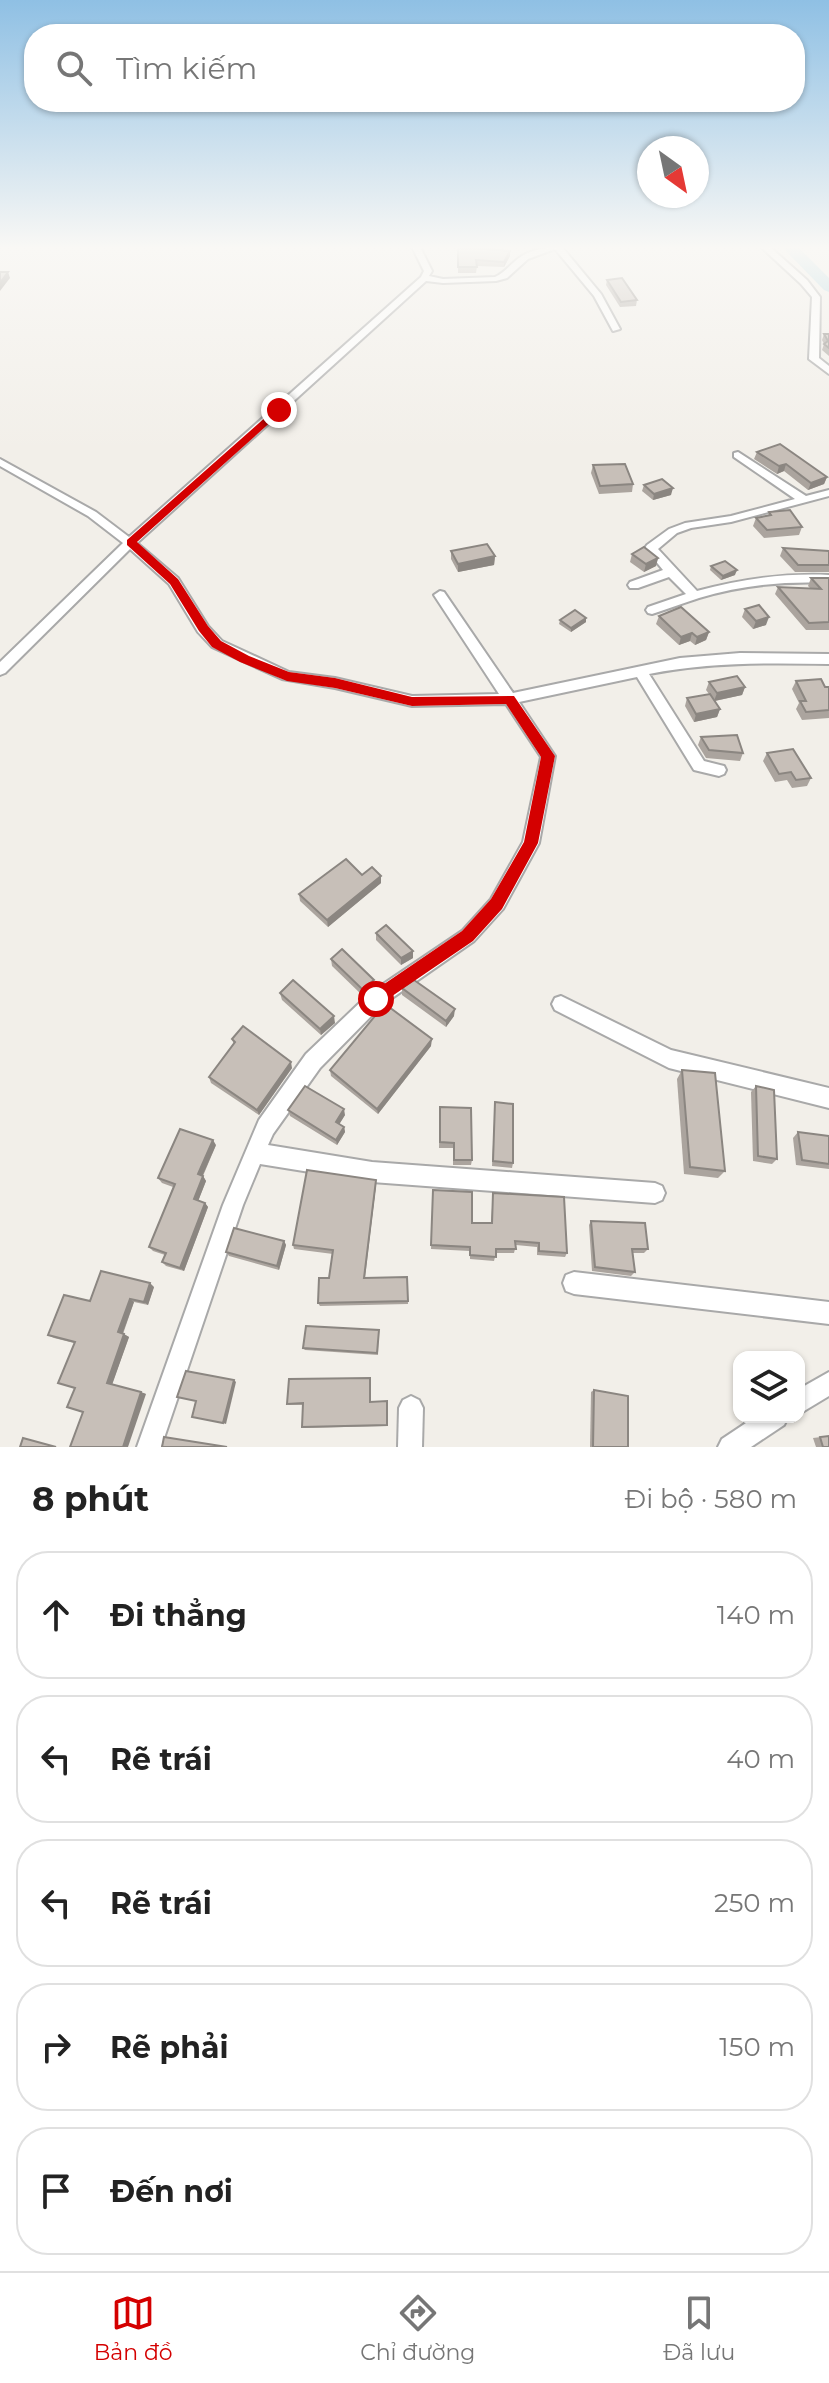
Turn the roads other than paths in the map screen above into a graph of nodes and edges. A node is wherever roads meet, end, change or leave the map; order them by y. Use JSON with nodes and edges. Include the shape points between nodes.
{"nodes":[{"id":1,"x":383,"y":315,"type":"edge"},
{"id":2,"x":607,"y":315,"type":"edge"},
{"id":3,"x":815,"y":315,"type":"edge"},
{"id":4,"x":616,"y":329,"type":"dead end"},
{"id":5,"x":829,"y":371,"type":"edge"},
{"id":6,"x":738,"y":455,"type":"dead end"},
{"id":7,"x":0,"y":462,"type":"edge"},
{"id":8,"x":829,"y":493,"type":"edge"},
{"id":9,"x":803,"y":499,"type":"junction"},
{"id":10,"x":131,"y":542,"type":"junction"},
{"id":11,"x":671,"y":572,"type":"junction"},
{"id":12,"x":829,"y":579,"type":"edge"},
{"id":13,"x":634,"y":585,"type":"dead end"},
{"id":14,"x":693,"y":594,"type":"junction"},
{"id":15,"x":440,"y":595,"type":"dead end"},
{"id":16,"x":652,"y":610,"type":"dead end"},
{"id":17,"x":829,"y":659,"type":"edge"},
{"id":18,"x":0,"y":670,"type":"edge"},
{"id":19,"x":639,"y":670,"type":"junction"},
{"id":20,"x":510,"y":699,"type":"junction"},
{"id":21,"x":719,"y":770,"type":"dead end"},
{"id":22,"x":561,"y":1004,"type":"dead end"},
{"id":23,"x":829,"y":1098,"type":"edge"},
{"id":24,"x":255,"y":1153,"type":"junction"},
{"id":25,"x":655,"y":1193,"type":"dead end"},
{"id":26,"x":574,"y":1283,"type":"dead end"},
{"id":27,"x":829,"y":1313,"type":"edge"},
{"id":28,"x":829,"y":1383,"type":"edge"},
{"id":29,"x":805,"y":1398,"type":"edge"},
{"id":30,"x":411,"y":1408,"type":"dead end"},
{"id":31,"x":767,"y":1423,"type":"edge"},
{"id":32,"x":149,"y":1447,"type":"edge"},
{"id":33,"x":410,"y":1447,"type":"edge"},
{"id":34,"x":730,"y":1447,"type":"edge"}],
"edges":[{"from":1,"to":10,"type":"street"},
{"from":2,"to":4,"type":"street"},
{"from":3,"to":5,"type":"street","via":[[814,359]]},
{"from":6,"to":9,"type":"street"},
{"from":7,"to":10,"type":"street"},
{"from":8,"to":9,"type":"street"},
{"from":9,"to":11,"type":"street","via":[[673,531],[651,548]]},
{"from":10,"to":18,"type":"street"},
{"from":10,"to":20,"type":"street","via":[[174,581],[217,644],[274,672],[412,701]]},
{"from":11,"to":13,"type":"street"},
{"from":11,"to":14,"type":"street"},
{"from":12,"to":14,"type":"street","via":[[774,579]]},
{"from":14,"to":16,"type":"street"},
{"from":15,"to":20,"type":"street"},
{"from":17,"to":19,"type":"street","via":[[740,658]]},
{"from":19,"to":20,"type":"street"},
{"from":19,"to":21,"type":"street","via":[[699,766]]},
{"from":20,"to":24,"type":"street","via":[[548,756],[531,843],[504,892],[468,936],[376,999],[313,1061],[266,1127]]},
{"from":22,"to":23,"type":"street","via":[[669,1059]]},
{"from":24,"to":25,"type":"street","via":[[372,1172]]},
{"from":24,"to":32,"type":"street"},
{"from":26,"to":27,"type":"street"},
{"from":28,"to":29,"type":"street"},
{"from":30,"to":33,"type":"street"},
{"from":31,"to":34,"type":"street"}]}
